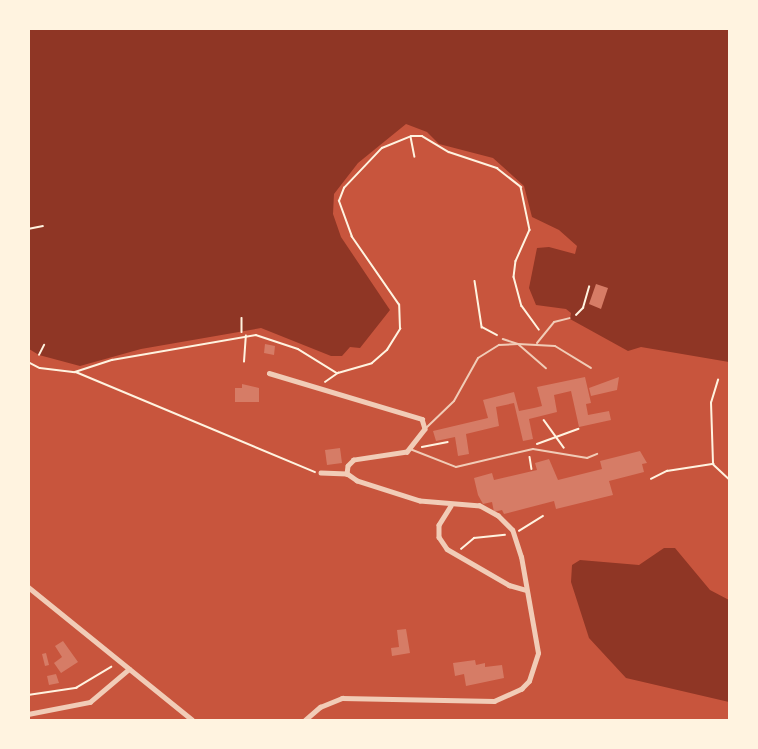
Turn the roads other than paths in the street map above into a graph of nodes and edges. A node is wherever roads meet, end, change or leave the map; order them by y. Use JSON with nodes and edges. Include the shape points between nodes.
{"nodes":[{"id":1,"x":570,"y":318,"type":"road end"},
{"id":2,"x":503,"y":339,"type":"road end"},
{"id":3,"x":537,"y":343,"type":"junction"},
{"id":4,"x":518,"y":344,"type":"junction"},
{"id":5,"x":546,"y":368,"type":"dead end"},
{"id":6,"x":591,"y":368,"type":"dead end"},
{"id":7,"x":268,"y":373,"type":"dead end"},
{"id":8,"x":425,"y":429,"type":"junction"},
{"id":9,"x":410,"y":449,"type":"junction"},
{"id":10,"x":597,"y":454,"type":"dead end"},
{"id":11,"x":321,"y":473,"type":"road end"},
{"id":12,"x":347,"y":474,"type":"junction"},
{"id":13,"x":451,"y":506,"type":"junction"},
{"id":14,"x":28,"y":588,"type":"edge"},
{"id":15,"x":526,"y":590,"type":"junction"},
{"id":16,"x":129,"y":669,"type":"junction"},
{"id":17,"x":28,"y":714,"type":"edge"},
{"id":18,"x":192,"y":720,"type":"edge"},
{"id":19,"x":305,"y":720,"type":"edge"}],
"edges":[{"from":1,"to":3,"type":"lane","via":[[557,320]]},
{"from":2,"to":4,"type":"lane"},
{"from":3,"to":4,"type":"lane"},
{"from":3,"to":6,"type":"lane","via":[[561,349]]},
{"from":4,"to":5,"type":"lane"},
{"from":4,"to":8,"type":"lane","via":[[499,345],[478,358],[454,401]]},
{"from":7,"to":8,"type":"street","via":[[416,416],[422,419]]},
{"from":8,"to":9,"type":"street"},
{"from":9,"to":10,"type":"lane","via":[[456,466],[533,449],[587,458]]},
{"from":9,"to":12,"type":"street","via":[[354,460]]},
{"from":11,"to":12,"type":"street"},
{"from":12,"to":13,"type":"street","via":[[357,481],[420,501]]},
{"from":13,"to":15,"type":"street","via":[[480,506],[498,516],[513,534]]},
{"from":13,"to":15,"type":"street","via":[[442,515],[439,537],[456,554],[509,585]]},
{"from":14,"to":16,"type":"street"},
{"from":15,"to":19,"type":"street","via":[[538,653],[536,668],[521,689],[494,701],[342,698]]},
{"from":16,"to":17,"type":"street","via":[[90,702]]},
{"from":16,"to":18,"type":"street"}]}
